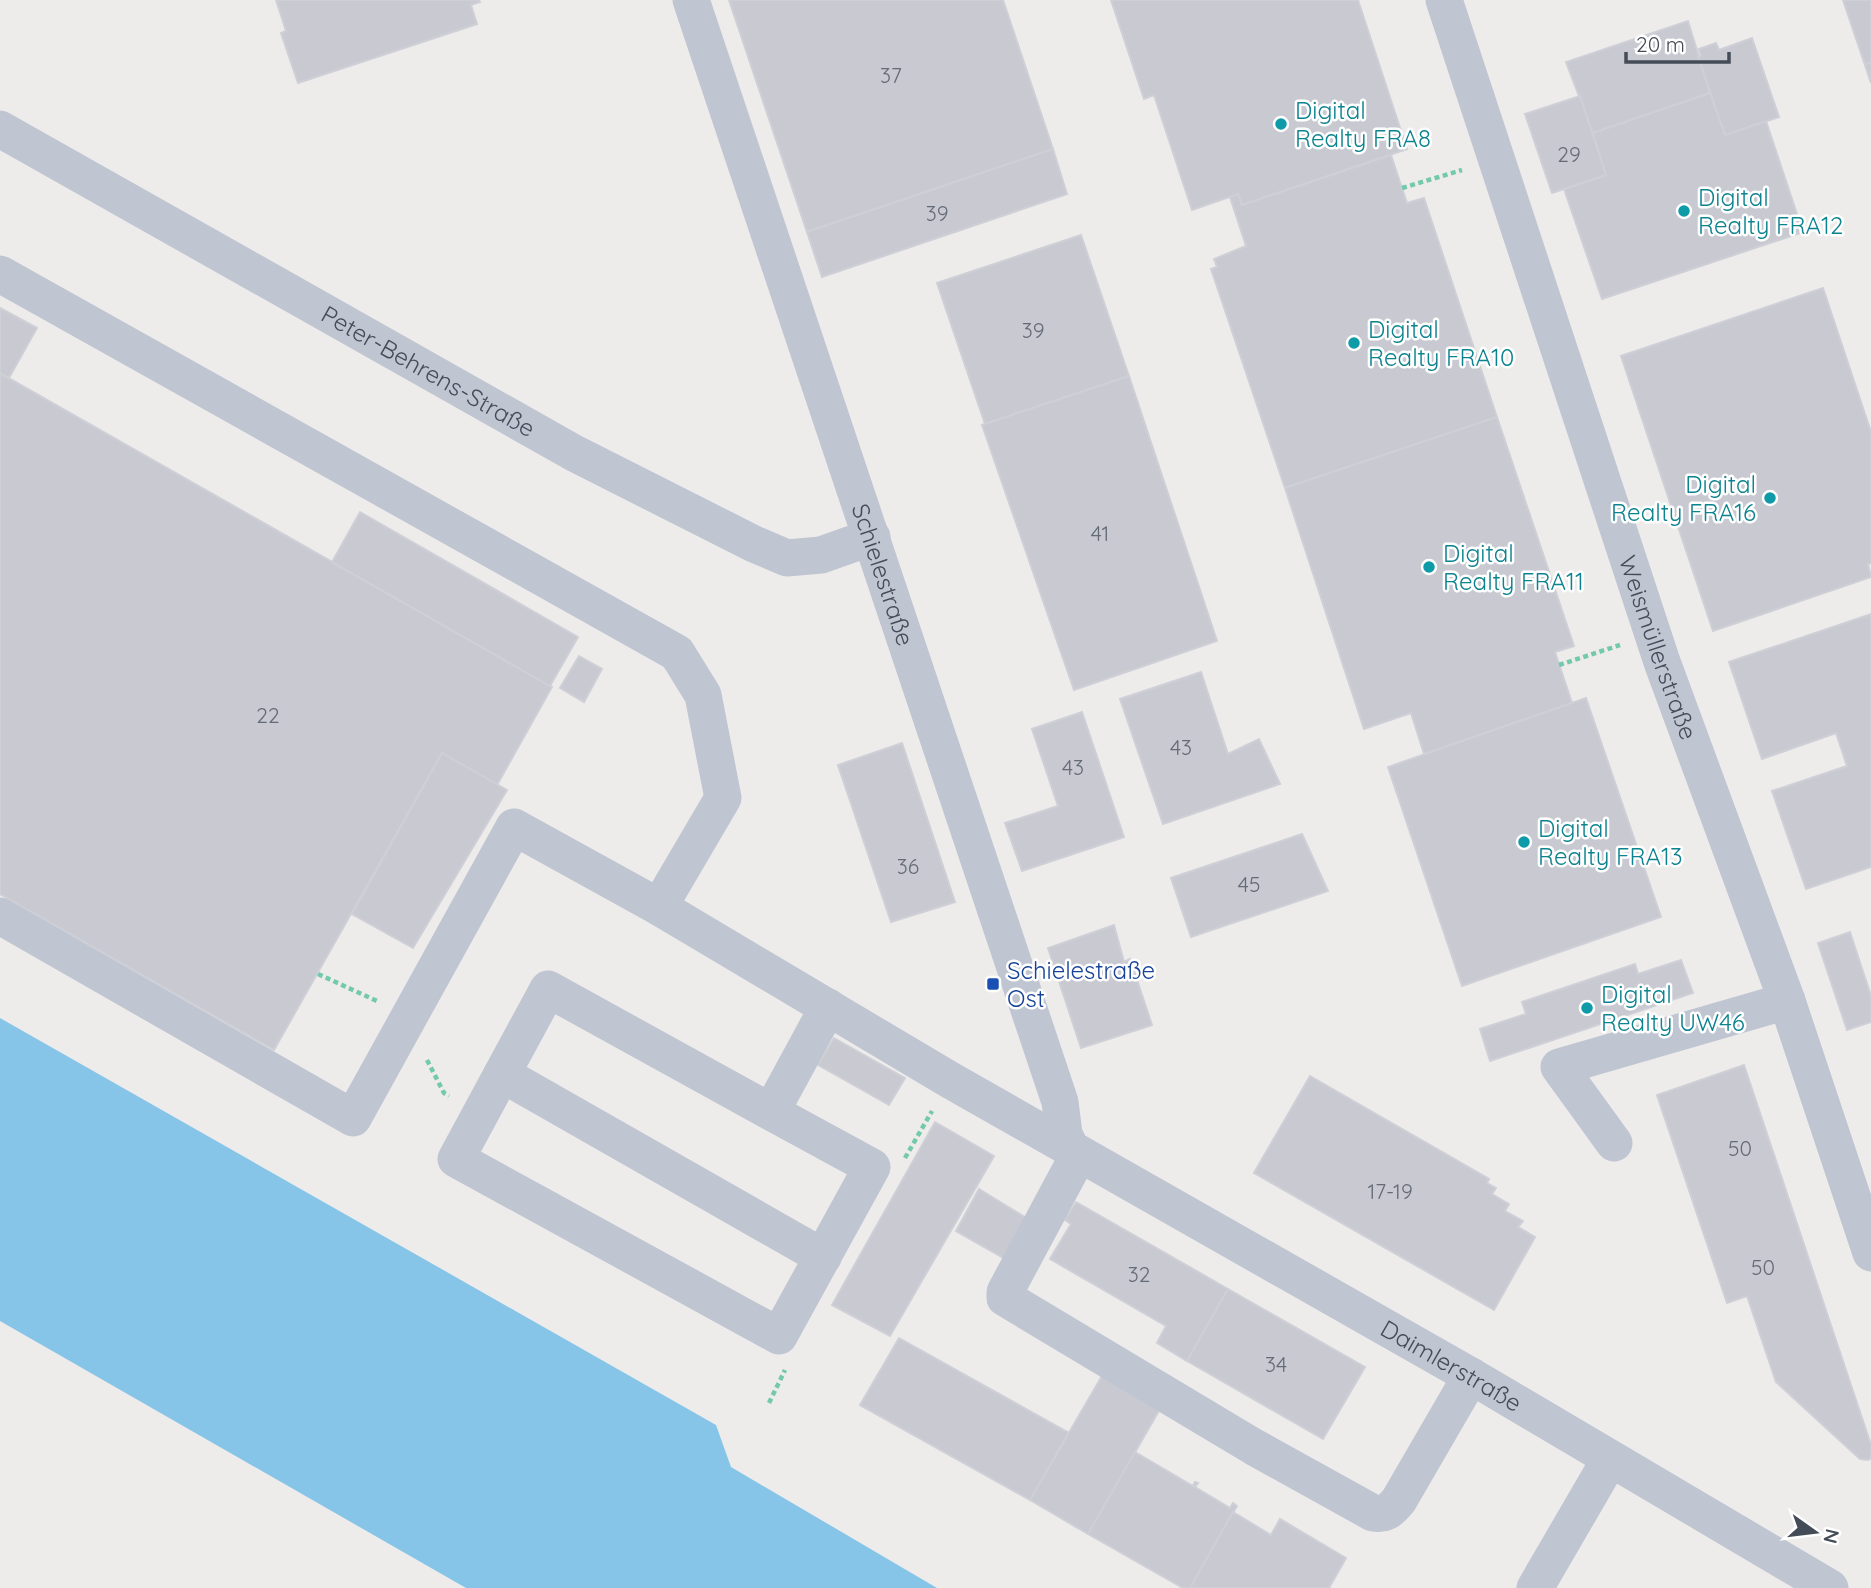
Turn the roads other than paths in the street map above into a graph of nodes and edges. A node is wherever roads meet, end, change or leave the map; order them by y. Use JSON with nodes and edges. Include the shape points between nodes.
{"nodes":[{"id":1,"x":691,"y":0,"type":"edge"},
{"id":2,"x":1444,"y":0,"type":"edge"},
{"id":3,"x":0,"y":129,"type":"edge"},
{"id":4,"x":0,"y":274,"type":"edge"},
{"id":5,"x":872,"y":537,"type":"junction"},
{"id":6,"x":659,"y":907,"type":"junction"},
{"id":7,"x":0,"y":916,"type":"edge"},
{"id":8,"x":1787,"y":1001,"type":"junction"},
{"id":9,"x":828,"y":1007,"type":"junction"},
{"id":10,"x":502,"y":1074,"type":"junction"},
{"id":11,"x":771,"y":1112,"type":"junction"},
{"id":12,"x":1614,"y":1143,"type":"dead end"},
{"id":13,"x":1075,"y":1151,"type":"junction"},
{"id":14,"x":1871,"y":1253,"type":"edge"},
{"id":15,"x":823,"y":1257,"type":"junction"},
{"id":16,"x":1471,"y":1376,"type":"junction"},
{"id":17,"x":1610,"y":1459,"type":"junction"},
{"id":18,"x":1784,"y":1577,"type":"edge"},
{"id":19,"x":1535,"y":1588,"type":"edge"},
{"id":20,"x":1830,"y":1588,"type":"edge"}],
"edges":[{"from":1,"to":5,"type":"street","name":"Schielestraße"},
{"from":2,"to":8,"type":"street","name":"Weismüllerstraße","via":[[1655,637]]},
{"from":3,"to":5,"type":"street","name":"Peter-Behrens-Straße","via":[[562,446],[754,544],[787,558],[821,555]]},
{"from":4,"to":6,"type":"street","via":[[677,653],[703,695],[723,798]]},
{"from":5,"to":13,"type":"street","name":"Schielestraße","via":[[1060,1102],[1064,1135]]},
{"from":6,"to":7,"type":"street","name":"Daimlerstraße","via":[[514,827],[353,1118]]},
{"from":6,"to":9,"type":"street","name":"Daimlerstraße"},
{"from":8,"to":12,"type":"street","via":[[1559,1067]]},
{"from":8,"to":14,"type":"street","name":"Weismüllerstraße"},
{"from":9,"to":11,"type":"street"},
{"from":9,"to":13,"type":"street","name":"Daimlerstraße"},
{"from":10,"to":11,"type":"street","via":[[548,989]]},
{"from":10,"to":15,"type":"street"},
{"from":10,"to":15,"type":"street","via":[[456,1159],[779,1336]]},
{"from":11,"to":15,"type":"street","via":[[872,1167]]},
{"from":13,"to":16,"type":"street","name":"Daimlerstraße"},
{"from":13,"to":16,"type":"street","via":[[1005,1298],[1254,1447],[1381,1514],[1399,1500]]},
{"from":16,"to":17,"type":"street","name":"Daimlerstraße"},
{"from":17,"to":18,"type":"street","name":"Daimlerstraße"},
{"from":17,"to":19,"type":"street"},
{"from":18,"to":20,"type":"street","name":"Daimlerstraße"}]}
